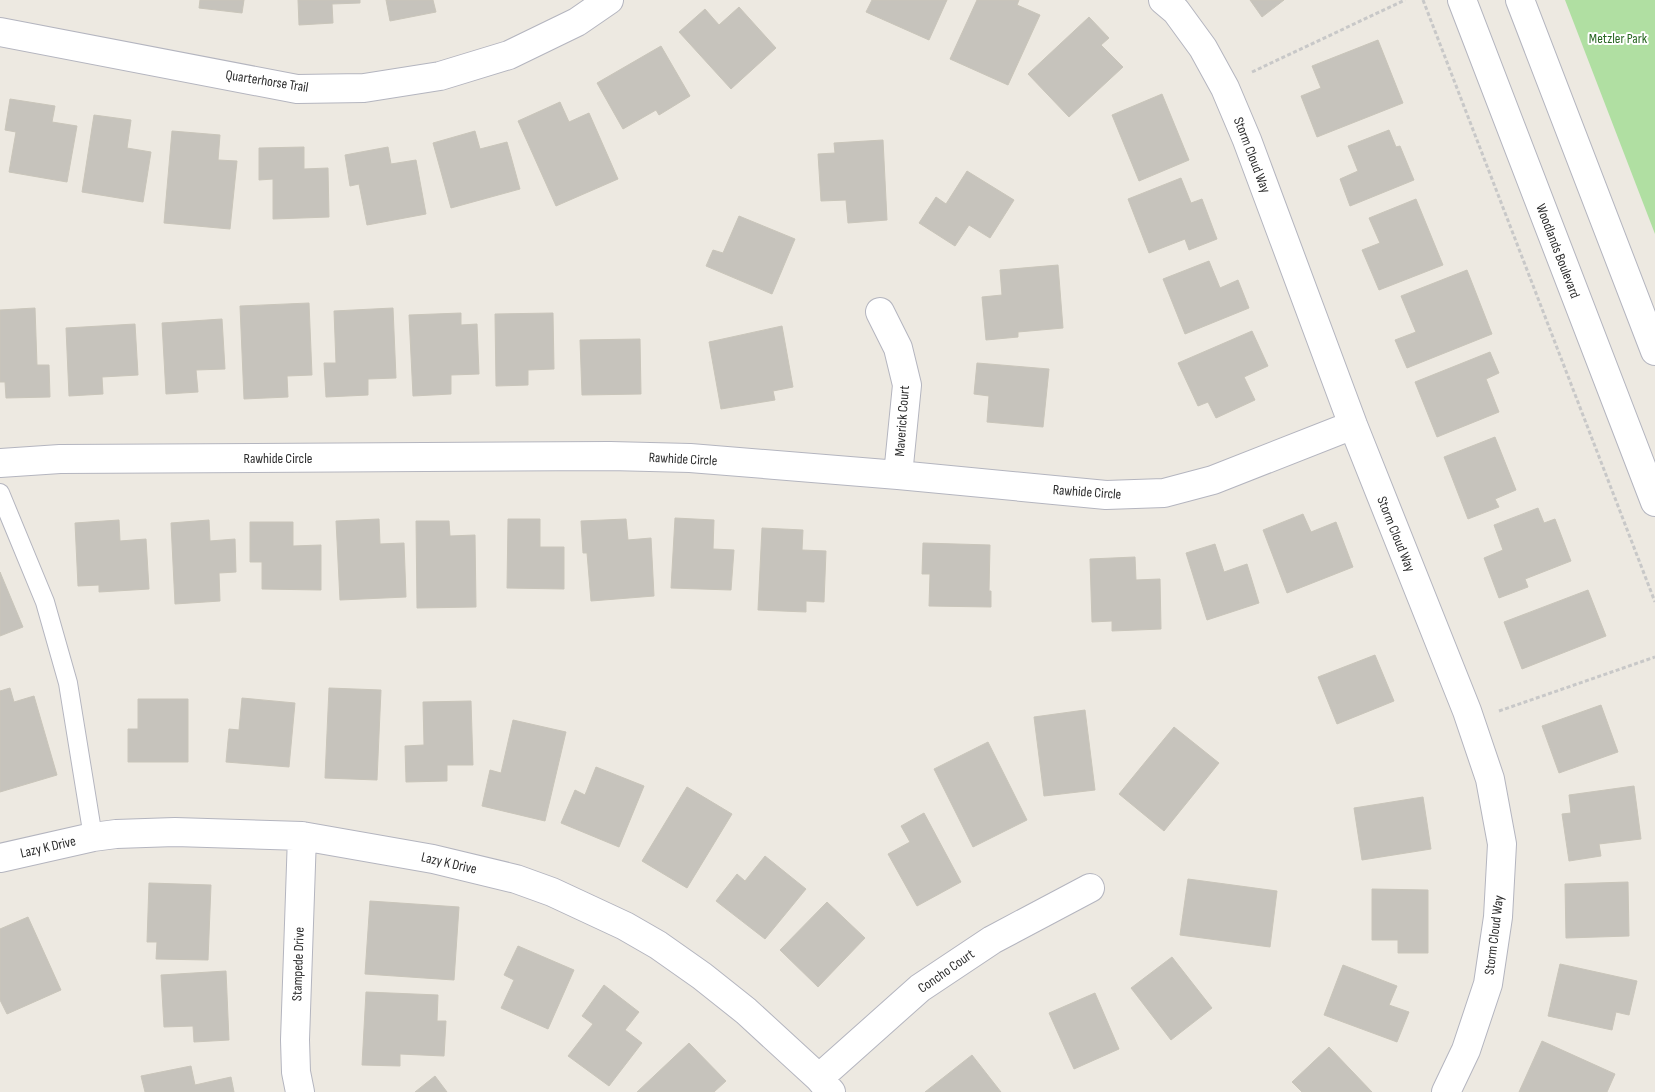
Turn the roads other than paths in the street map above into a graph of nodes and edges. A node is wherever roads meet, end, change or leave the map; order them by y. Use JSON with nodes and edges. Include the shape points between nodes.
{"nodes":[{"id":1,"x":608,"y":0,"type":"edge"},
{"id":2,"x":1164,"y":0,"type":"edge"},
{"id":3,"x":1462,"y":0,"type":"edge"},
{"id":4,"x":1520,"y":0,"type":"edge"},
{"id":5,"x":1,"y":35,"type":"edge"},
{"id":6,"x":880,"y":312,"type":"dead end"},
{"id":7,"x":1655,"y":351,"type":"edge"},
{"id":8,"x":1353,"y":425,"type":"junction"},
{"id":9,"x":0,"y":463,"type":"edge"},
{"id":10,"x":898,"y":475,"type":"junction"},
{"id":11,"x":0,"y":494,"type":"edge"},
{"id":12,"x":1655,"y":502,"type":"edge"},
{"id":13,"x":302,"y":836,"type":"junction"},
{"id":14,"x":93,"y":837,"type":"junction"},
{"id":15,"x":0,"y":858,"type":"edge"},
{"id":16,"x":1090,"y":888,"type":"dead end"},
{"id":17,"x":825,"y":1085,"type":"edge"},
{"id":18,"x":300,"y":1092,"type":"edge"},
{"id":19,"x":1446,"y":1092,"type":"edge"}],
"edges":[{"from":1,"to":5,"type":"street","name":"Quarterhorse Trail","via":[[577,22],[509,55],[440,76],[364,88],[297,89]]},
{"from":2,"to":8,"type":"street","name":"Storm Cloud Way","via":[[1203,48],[1225,88],[1248,140]]},
{"from":3,"to":12,"type":"street","name":"Woodlands Boulevard"},
{"from":4,"to":7,"type":"street"},
{"from":6,"to":10,"type":"street","name":"Maverick Court","via":[[898,348],[907,385]]},
{"from":8,"to":10,"type":"street","name":"Rawhide Circle","via":[[1213,480],[1164,493],[1106,495]]},
{"from":8,"to":19,"type":"street","name":"Storm Cloud Way","via":[[1467,711],[1490,779],[1502,844],[1498,917],[1488,984],[1466,1050]]},
{"from":9,"to":10,"type":"street","name":"Rawhide Circle","via":[[60,459],[610,456],[690,458]]},
{"from":11,"to":14,"type":"lane","via":[[45,602],[68,683]]},
{"from":13,"to":14,"type":"street","name":"Lazy K Drive","via":[[175,832]]},
{"from":13,"to":17,"type":"street","name":"Lazy K Drive","via":[[433,859],[516,879],[625,926],[702,976],[746,1011]]},
{"from":13,"to":18,"type":"street","name":"Stampede Drive","via":[[295,1040]]},
{"from":14,"to":15,"type":"street","name":"Lazy K Drive"},
{"from":16,"to":17,"type":"street","name":"Concho Court","via":[[992,940],[920,988]]}]}
